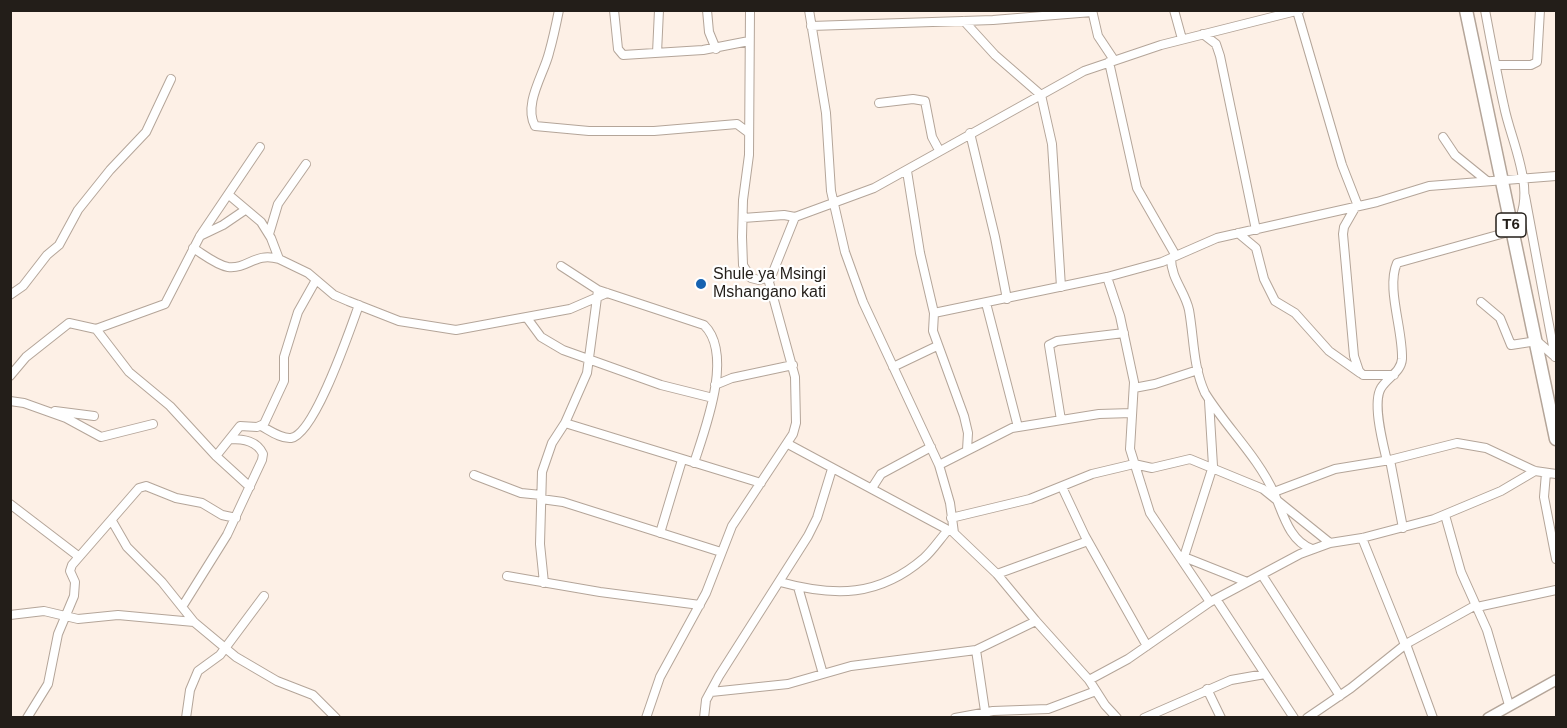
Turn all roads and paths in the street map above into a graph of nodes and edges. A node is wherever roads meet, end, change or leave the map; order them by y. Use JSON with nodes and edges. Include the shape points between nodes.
{"nodes":[{"id":1,"x":559,"y":10,"type":"edge"},
{"id":2,"x":614,"y":10,"type":"edge"},
{"id":3,"x":659,"y":10,"type":"edge"},
{"id":4,"x":707,"y":10,"type":"edge"},
{"id":5,"x":750,"y":10,"type":"edge"},
{"id":6,"x":809,"y":10,"type":"edge"},
{"id":7,"x":1174,"y":10,"type":"edge"},
{"id":8,"x":1466,"y":10,"type":"edge"},
{"id":9,"x":1485,"y":10,"type":"edge"},
{"id":10,"x":1540,"y":10,"type":"edge"},
{"id":11,"x":1092,"y":11,"type":"edge"},
{"id":12,"x":1297,"y":11,"type":"edge"},
{"id":13,"x":964,"y":21,"type":"junction"},
{"id":14,"x":811,"y":26,"type":"junction"},
{"id":15,"x":1222,"y":29,"type":"junction"},
{"id":16,"x":1203,"y":34,"type":"junction"},
{"id":17,"x":1182,"y":39,"type":"junction"},
{"id":18,"x":749,"y":41,"type":"junction"},
{"id":19,"x":1218,"y":47,"type":"junction"},
{"id":20,"x":716,"y":49,"type":"junction"},
{"id":21,"x":657,"y":53,"type":"junction"},
{"id":22,"x":1112,"y":61,"type":"junction"},
{"id":23,"x":1496,"y":65,"type":"junction"},
{"id":24,"x":171,"y":79,"type":"dead end"},
{"id":25,"x":1041,"y":95,"type":"junction"},
{"id":26,"x":879,"y":103,"type":"dead end"},
{"id":27,"x":748,"y":133,"type":"junction"},
{"id":28,"x":969,"y":133,"type":"junction"},
{"id":29,"x":1443,"y":137,"type":"dead end"},
{"id":30,"x":260,"y":147,"type":"dead end"},
{"id":31,"x":939,"y":150,"type":"junction"},
{"id":32,"x":306,"y":164,"type":"dead end"},
{"id":33,"x":907,"y":171,"type":"junction"},
{"id":34,"x":1557,"y":176,"type":"edge"},
{"id":35,"x":1501,"y":179,"type":"junction"},
{"id":36,"x":1522,"y":179,"type":"junction"},
{"id":37,"x":1487,"y":181,"type":"junction"},
{"id":38,"x":1523,"y":191,"type":"junction"},
{"id":39,"x":229,"y":195,"type":"junction"},
{"id":40,"x":834,"y":205,"type":"junction"},
{"id":41,"x":1357,"y":206,"type":"junction"},
{"id":42,"x":245,"y":210,"type":"junction"},
{"id":43,"x":1508,"y":213,"type":"junction"},
{"id":44,"x":795,"y":217,"type":"junction"},
{"id":45,"x":743,"y":218,"type":"junction"},
{"id":46,"x":1256,"y":230,"type":"junction"},
{"id":47,"x":1512,"y":231,"type":"junction"},
{"id":48,"x":1238,"y":233,"type":"junction"},
{"id":49,"x":268,"y":234,"type":"junction"},
{"id":50,"x":200,"y":236,"type":"junction"},
{"id":51,"x":193,"y":248,"type":"junction"},
{"id":52,"x":1174,"y":257,"type":"junction"},
{"id":53,"x":279,"y":259,"type":"junction"},
{"id":54,"x":561,"y":267,"type":"dead end"},
{"id":55,"x":769,"y":277,"type":"junction"},
{"id":56,"x":1107,"y":277,"type":"junction"},
{"id":57,"x":315,"y":280,"type":"junction"},
{"id":58,"x":1061,"y":287,"type":"junction"},
{"id":59,"x":598,"y":290,"type":"junction"},
{"id":60,"x":607,"y":293,"type":"junction"},
{"id":61,"x":10,"y":295,"type":"edge"},
{"id":62,"x":597,"y":299,"type":"junction"},
{"id":63,"x":1007,"y":299,"type":"junction"},
{"id":64,"x":1480,"y":302,"type":"dead end"},
{"id":65,"x":986,"y":303,"type":"junction"},
{"id":66,"x":359,"y":305,"type":"junction"},
{"id":67,"x":934,"y":313,"type":"junction"},
{"id":68,"x":527,"y":318,"type":"junction"},
{"id":69,"x":96,"y":329,"type":"junction"},
{"id":70,"x":1124,"y":333,"type":"junction"},
{"id":71,"x":1537,"y":341,"type":"junction"},
{"id":72,"x":937,"y":346,"type":"junction"},
{"id":73,"x":590,"y":358,"type":"junction"},
{"id":74,"x":1556,"y":358,"type":"edge"},
{"id":75,"x":793,"y":365,"type":"junction"},
{"id":76,"x":893,"y":367,"type":"junction"},
{"id":77,"x":1198,"y":370,"type":"junction"},
{"id":78,"x":1363,"y":375,"type":"junction"},
{"id":79,"x":1394,"y":375,"type":"junction"},
{"id":80,"x":10,"y":376,"type":"edge"},
{"id":81,"x":715,"y":385,"type":"junction"},
{"id":82,"x":1134,"y":388,"type":"junction"},
{"id":83,"x":713,"y":398,"type":"junction"},
{"id":84,"x":1209,"y":400,"type":"junction"},
{"id":85,"x":10,"y":401,"type":"edge"},
{"id":86,"x":45,"y":412,"type":"junction"},
{"id":87,"x":1132,"y":413,"type":"junction"},
{"id":88,"x":94,"y":416,"type":"dead end"},
{"id":89,"x":1061,"y":420,"type":"junction"},
{"id":90,"x":565,"y":423,"type":"junction"},
{"id":91,"x":153,"y":424,"type":"dead end"},
{"id":92,"x":261,"y":426,"type":"junction"},
{"id":93,"x":1018,"y":428,"type":"junction"},
{"id":94,"x":230,"y":439,"type":"junction"},
{"id":95,"x":1557,"y":439,"type":"edge"},
{"id":96,"x":788,"y":444,"type":"junction"},
{"id":97,"x":931,"y":447,"type":"junction"},
{"id":98,"x":967,"y":450,"type":"junction"},
{"id":99,"x":216,"y":456,"type":"junction"},
{"id":100,"x":682,"y":460,"type":"junction"},
{"id":101,"x":1388,"y":460,"type":"junction"},
{"id":102,"x":694,"y":463,"type":"junction"},
{"id":103,"x":1134,"y":464,"type":"junction"},
{"id":104,"x":939,"y":465,"type":"junction"},
{"id":105,"x":1212,"y":466,"type":"junction"},
{"id":106,"x":832,"y":469,"type":"junction"},
{"id":107,"x":1535,"y":471,"type":"junction"},
{"id":108,"x":1546,"y":473,"type":"junction"},
{"id":109,"x":1557,"y":474,"type":"edge"},
{"id":110,"x":474,"y":475,"type":"dead end"},
{"id":111,"x":761,"y":483,"type":"junction"},
{"id":112,"x":250,"y":487,"type":"junction"},
{"id":113,"x":872,"y":488,"type":"junction"},
{"id":114,"x":1062,"y":488,"type":"junction"},
{"id":115,"x":1275,"y":496,"type":"junction"},
{"id":116,"x":541,"y":497,"type":"junction"},
{"id":117,"x":10,"y":504,"type":"edge"},
{"id":118,"x":1445,"y":515,"type":"junction"},
{"id":119,"x":236,"y":518,"type":"junction"},
{"id":120,"x":951,"y":518,"type":"junction"},
{"id":121,"x":112,"y":520,"type":"junction"},
{"id":122,"x":1403,"y":528,"type":"junction"},
{"id":123,"x":951,"y":531,"type":"junction"},
{"id":124,"x":660,"y":532,"type":"junction"},
{"id":125,"x":1362,"y":538,"type":"junction"},
{"id":126,"x":1088,"y":541,"type":"junction"},
{"id":127,"x":1330,"y":543,"type":"junction"},
{"id":128,"x":1312,"y":549,"type":"junction"},
{"id":129,"x":721,"y":552,"type":"junction"},
{"id":130,"x":78,"y":556,"type":"junction"},
{"id":131,"x":1184,"y":558,"type":"junction"},
{"id":132,"x":1557,"y":559,"type":"edge"},
{"id":133,"x":998,"y":574,"type":"junction"},
{"id":134,"x":1262,"y":575,"type":"junction"},
{"id":135,"x":507,"y":576,"type":"dead end"},
{"id":136,"x":780,"y":582,"type":"junction"},
{"id":137,"x":1247,"y":582,"type":"junction"},
{"id":138,"x":544,"y":583,"type":"junction"},
{"id":139,"x":798,"y":587,"type":"junction"},
{"id":140,"x":1557,"y":590,"type":"edge"},
{"id":141,"x":264,"y":596,"type":"dead end"},
{"id":142,"x":1213,"y":600,"type":"junction"},
{"id":143,"x":700,"y":605,"type":"junction"},
{"id":144,"x":1476,"y":606,"type":"junction"},
{"id":145,"x":182,"y":607,"type":"junction"},
{"id":146,"x":10,"y":615,"type":"edge"},
{"id":147,"x":65,"y":616,"type":"junction"},
{"id":148,"x":1036,"y":621,"type":"junction"},
{"id":149,"x":194,"y":622,"type":"junction"},
{"id":150,"x":1406,"y":645,"type":"junction"},
{"id":151,"x":1148,"y":646,"type":"junction"},
{"id":152,"x":226,"y":649,"type":"junction"},
{"id":153,"x":975,"y":651,"type":"junction"},
{"id":154,"x":823,"y":674,"type":"junction"},
{"id":155,"x":1265,"y":674,"type":"junction"},
{"id":156,"x":1089,"y":680,"type":"junction"},
{"id":157,"x":1557,"y":680,"type":"edge"},
{"id":158,"x":1207,"y":689,"type":"junction"},
{"id":159,"x":1096,"y":691,"type":"junction"},
{"id":160,"x":711,"y":692,"type":"junction"},
{"id":161,"x":1340,"y":696,"type":"junction"},
{"id":162,"x":1509,"y":705,"type":"junction"},
{"id":163,"x":1048,"y":709,"type":"junction"},
{"id":164,"x":986,"y":715,"type":"edge"},
{"id":165,"x":27,"y":717,"type":"edge"},
{"id":166,"x":186,"y":717,"type":"edge"},
{"id":167,"x":336,"y":717,"type":"edge"},
{"id":168,"x":646,"y":717,"type":"edge"},
{"id":169,"x":704,"y":717,"type":"edge"},
{"id":170,"x":955,"y":717,"type":"edge"},
{"id":171,"x":1057,"y":717,"type":"edge"},
{"id":172,"x":1117,"y":717,"type":"edge"},
{"id":173,"x":1144,"y":717,"type":"edge"},
{"id":174,"x":1221,"y":717,"type":"edge"},
{"id":175,"x":1294,"y":717,"type":"edge"},
{"id":176,"x":1307,"y":717,"type":"edge"},
{"id":177,"x":1433,"y":717,"type":"edge"},
{"id":178,"x":1488,"y":717,"type":"edge"}],
"edges":[{"from":1,"to":27,"type":"street","via":[[535,92],[535,126],[654,131],[737,124]]},
{"from":2,"to":21,"type":"street","via":[[620,53]]},
{"from":3,"to":21,"type":"street"},
{"from":4,"to":20,"type":"street"},
{"from":5,"to":18,"type":"street"},
{"from":6,"to":14,"type":"street"},
{"from":7,"to":17,"type":"street"},
{"from":8,"to":35,"type":"highway","number":"T6"},
{"from":9,"to":23,"type":"street"},
{"from":10,"to":23,"type":"street","via":[[1537,62]]},
{"from":11,"to":13,"type":"street"},
{"from":11,"to":22,"type":"street"},
{"from":12,"to":15,"type":"street"},
{"from":12,"to":41,"type":"street"},
{"from":13,"to":14,"type":"street"},
{"from":13,"to":25,"type":"street"},
{"from":14,"to":40,"type":"street","via":[[826,113]]},
{"from":15,"to":16,"type":"street"},
{"from":15,"to":19,"type":"street"},
{"from":16,"to":17,"type":"street"},
{"from":16,"to":19,"type":"street"},
{"from":17,"to":22,"type":"street"},
{"from":18,"to":20,"type":"street"},
{"from":18,"to":27,"type":"street"},
{"from":19,"to":46,"type":"street"},
{"from":20,"to":21,"type":"street"},
{"from":22,"to":25,"type":"street","via":[[1084,71]]},
{"from":22,"to":52,"type":"street","via":[[1137,188]]},
{"from":23,"to":36,"type":"street"},
{"from":24,"to":61,"type":"street","via":[[146,132],[78,210],[59,245]]},
{"from":25,"to":28,"type":"street"},
{"from":25,"to":58,"type":"street","via":[[1052,144]]},
{"from":26,"to":31,"type":"street","via":[[925,101],[932,137]]},
{"from":27,"to":45,"type":"street","via":[[750,155]]},
{"from":28,"to":31,"type":"street"},
{"from":28,"to":63,"type":"street"},
{"from":29,"to":37,"type":"street","via":[[1455,155]]},
{"from":30,"to":39,"type":"street"},
{"from":31,"to":33,"type":"street"},
{"from":32,"to":49,"type":"street","via":[[278,204]]},
{"from":33,"to":40,"type":"street"},
{"from":33,"to":67,"type":"street"},
{"from":34,"to":36,"type":"street"},
{"from":35,"to":36,"type":"street"},
{"from":35,"to":37,"type":"street"},
{"from":35,"to":43,"type":"highway","number":"T6"},
{"from":36,"to":38,"type":"street"},
{"from":37,"to":41,"type":"street","via":[[1429,186]]},
{"from":38,"to":43,"type":"street"},
{"from":38,"to":47,"type":"street","via":[[1520,217]]},
{"from":38,"to":74,"type":"street"},
{"from":39,"to":42,"type":"street"},
{"from":39,"to":50,"type":"street"},
{"from":40,"to":44,"type":"street"},
{"from":40,"to":76,"type":"street","via":[[863,302]]},
{"from":41,"to":46,"type":"street"},
{"from":41,"to":78,"type":"street","via":[[1344,227],[1343,240],[1352,339],[1357,368]]},
{"from":42,"to":49,"type":"street","via":[[261,222]]},
{"from":42,"to":50,"type":"street"},
{"from":43,"to":47,"type":"highway","number":"T6"},
{"from":44,"to":45,"type":"street","via":[[784,214]]},
{"from":44,"to":55,"type":"street"},
{"from":45,"to":55,"type":"street","via":[[742,257],[747,273],[755,280]]},
{"from":46,"to":48,"type":"street"},
{"from":47,"to":71,"type":"highway","number":"T6"},
{"from":47,"to":79,"type":"street","via":[[1396,263],[1392,281],[1402,361]]},
{"from":48,"to":52,"type":"street","via":[[1203,242]]},
{"from":48,"to":78,"type":"street","via":[[1256,248],[1275,301],[1304,321],[1339,360]]},
{"from":49,"to":53,"type":"street"},
{"from":50,"to":51,"type":"street"},
{"from":51,"to":53,"type":"street","via":[[229,267],[261,256]]},
{"from":51,"to":69,"type":"street","via":[[165,304]]},
{"from":52,"to":56,"type":"street"},
{"from":52,"to":77,"type":"street","via":[[1173,277],[1188,308]]},
{"from":53,"to":57,"type":"street"},
{"from":54,"to":59,"type":"street"},
{"from":55,"to":75,"type":"street"},
{"from":56,"to":58,"type":"street"},
{"from":56,"to":70,"type":"street"},
{"from":57,"to":66,"type":"street","via":[[334,295]]},
{"from":57,"to":92,"type":"street","via":[[298,312],[284,357],[284,381]]},
{"from":58,"to":63,"type":"street"},
{"from":59,"to":60,"type":"street"},
{"from":59,"to":62,"type":"street"},
{"from":60,"to":62,"type":"street"},
{"from":60,"to":81,"type":"street","via":[[704,325],[715,342]]},
{"from":62,"to":68,"type":"street"},
{"from":62,"to":73,"type":"street"},
{"from":63,"to":65,"type":"street"},
{"from":64,"to":71,"type":"street","via":[[1500,318],[1511,345]]},
{"from":65,"to":67,"type":"street"},
{"from":65,"to":93,"type":"street"},
{"from":66,"to":68,"type":"street","via":[[399,321],[456,330]]},
{"from":66,"to":92,"type":"street","via":[[320,404],[306,427],[292,438],[285,438]]},
{"from":67,"to":72,"type":"street"},
{"from":68,"to":73,"type":"street","via":[[548,342]]},
{"from":69,"to":80,"type":"street","via":[[69,323],[26,357]]},
{"from":69,"to":99,"type":"street","via":[[118,361],[170,406]]},
{"from":70,"to":82,"type":"street"},
{"from":70,"to":89,"type":"street","via":[[1057,340],[1049,345]]},
{"from":71,"to":74,"type":"street"},
{"from":71,"to":95,"type":"highway","number":"T6"},
{"from":72,"to":76,"type":"street"},
{"from":72,"to":98,"type":"street","via":[[964,416]]},
{"from":73,"to":83,"type":"street","via":[[661,385]]},
{"from":73,"to":90,"type":"street"},
{"from":75,"to":81,"type":"street"},
{"from":75,"to":96,"type":"street","via":[[796,423]]},
{"from":76,"to":97,"type":"street"},
{"from":77,"to":82,"type":"street"},
{"from":77,"to":84,"type":"street"},
{"from":78,"to":79,"type":"street"},
{"from":79,"to":101,"type":"street","via":[[1378,397]]},
{"from":81,"to":83,"type":"street"},
{"from":82,"to":87,"type":"street"},
{"from":83,"to":102,"type":"street"},
{"from":84,"to":105,"type":"street"},
{"from":84,"to":115,"type":"street"},
{"from":85,"to":86,"type":"street"},
{"from":86,"to":88,"type":"street"},
{"from":86,"to":91,"type":"street","via":[[66,418],[101,437]]},
{"from":87,"to":89,"type":"street"},
{"from":87,"to":103,"type":"street","via":[[1130,449]]},
{"from":89,"to":93,"type":"street"},
{"from":90,"to":100,"type":"street"},
{"from":90,"to":116,"type":"street","via":[[546,458]]},
{"from":92,"to":94,"type":"street","via":[[240,426]]},
{"from":93,"to":98,"type":"street"},
{"from":94,"to":99,"type":"street"},
{"from":94,"to":112,"type":"street","via":[[248,440],[261,449],[263,454]]},
{"from":96,"to":106,"type":"street"},
{"from":96,"to":111,"type":"street"},
{"from":97,"to":104,"type":"street"},
{"from":97,"to":113,"type":"street","via":[[881,474]]},
{"from":98,"to":104,"type":"street"},
{"from":99,"to":112,"type":"street"},
{"from":100,"to":102,"type":"street"},
{"from":100,"to":124,"type":"street"},
{"from":101,"to":107,"type":"street","via":[[1457,443],[1486,448]]},
{"from":101,"to":115,"type":"street","via":[[1335,469]]},
{"from":101,"to":122,"type":"street"},
{"from":102,"to":111,"type":"street"},
{"from":103,"to":105,"type":"street","via":[[1152,468],[1190,459]]},
{"from":103,"to":114,"type":"street","via":[[1082,477]]},
{"from":103,"to":131,"type":"street","via":[[1146,506]]},
{"from":104,"to":120,"type":"street"},
{"from":105,"to":115,"type":"street"},
{"from":105,"to":131,"type":"street"},
{"from":106,"to":113,"type":"street"},
{"from":106,"to":136,"type":"street","via":[[817,518]]},
{"from":107,"to":108,"type":"street"},
{"from":107,"to":118,"type":"street","via":[[1501,491]]},
{"from":108,"to":109,"type":"street"},
{"from":108,"to":132,"type":"street","via":[[1544,497]]},
{"from":110,"to":116,"type":"street"},
{"from":111,"to":129,"type":"street","via":[[732,526]]},
{"from":112,"to":119,"type":"street"},
{"from":113,"to":123,"type":"street"},
{"from":114,"to":120,"type":"street"},
{"from":114,"to":126,"type":"street"},
{"from":115,"to":127,"type":"street"},
{"from":115,"to":128,"type":"street","via":[[1298,541]]},
{"from":116,"to":124,"type":"street"},
{"from":116,"to":138,"type":"street"},
{"from":117,"to":130,"type":"street"},
{"from":118,"to":122,"type":"street"},
{"from":118,"to":144,"type":"street","via":[[1461,572]]},
{"from":119,"to":121,"type":"street","via":[[202,503],[143,486]]},
{"from":119,"to":145,"type":"street"},
{"from":120,"to":123,"type":"street"},
{"from":121,"to":130,"type":"street"},
{"from":121,"to":145,"type":"street","via":[[127,547]]},
{"from":122,"to":125,"type":"street"},
{"from":123,"to":133,"type":"street"},
{"from":123,"to":139,"type":"street","via":[[922,559],[877,586],[844,593]]},
{"from":124,"to":129,"type":"street"},
{"from":125,"to":127,"type":"street"},
{"from":125,"to":150,"type":"street"},
{"from":126,"to":133,"type":"street"},
{"from":126,"to":151,"type":"street"},
{"from":127,"to":128,"type":"street"},
{"from":128,"to":134,"type":"street"},
{"from":129,"to":143,"type":"street"},
{"from":130,"to":147,"type":"street","via":[[70,571],[76,588]]},
{"from":131,"to":137,"type":"street"},
{"from":131,"to":142,"type":"street"},
{"from":133,"to":148,"type":"street"},
{"from":134,"to":137,"type":"street"},
{"from":134,"to":161,"type":"street"},
{"from":135,"to":138,"type":"street"},
{"from":136,"to":139,"type":"street"},
{"from":136,"to":160,"type":"street"},
{"from":137,"to":142,"type":"street"},
{"from":138,"to":143,"type":"street"},
{"from":139,"to":154,"type":"street"},
{"from":140,"to":144,"type":"street"},
{"from":141,"to":152,"type":"street"},
{"from":142,"to":151,"type":"street"},
{"from":142,"to":155,"type":"street"},
{"from":143,"to":168,"type":"street","via":[[660,677]]},
{"from":144,"to":150,"type":"street"},
{"from":144,"to":162,"type":"street"},
{"from":145,"to":149,"type":"street"},
{"from":146,"to":147,"type":"street","via":[[44,611]]},
{"from":147,"to":149,"type":"street","via":[[78,619],[118,615]]},
{"from":147,"to":165,"type":"street","via":[[48,684]]},
{"from":148,"to":153,"type":"street"},
{"from":148,"to":156,"type":"street"},
{"from":149,"to":152,"type":"street"},
{"from":150,"to":161,"type":"street"},
{"from":150,"to":177,"type":"street"},
{"from":151,"to":156,"type":"street"},
{"from":152,"to":166,"type":"street","via":[[195,676]]},
{"from":152,"to":167,"type":"street","via":[[277,681],[313,695]]},
{"from":153,"to":154,"type":"street","via":[[851,666]]},
{"from":153,"to":164,"type":"street"},
{"from":154,"to":160,"type":"street","via":[[788,684]]},
{"from":155,"to":158,"type":"street"},
{"from":155,"to":175,"type":"street"},
{"from":156,"to":159,"type":"street"},
{"from":157,"to":162,"type":"street"},
{"from":158,"to":173,"type":"street"},
{"from":158,"to":174,"type":"street"},
{"from":159,"to":163,"type":"street"},
{"from":159,"to":172,"type":"street"},
{"from":160,"to":169,"type":"street"},
{"from":161,"to":176,"type":"street"},
{"from":162,"to":178,"type":"street"},
{"from":163,"to":164,"type":"street"},
{"from":163,"to":171,"type":"street"},
{"from":164,"to":170,"type":"street"}]}
